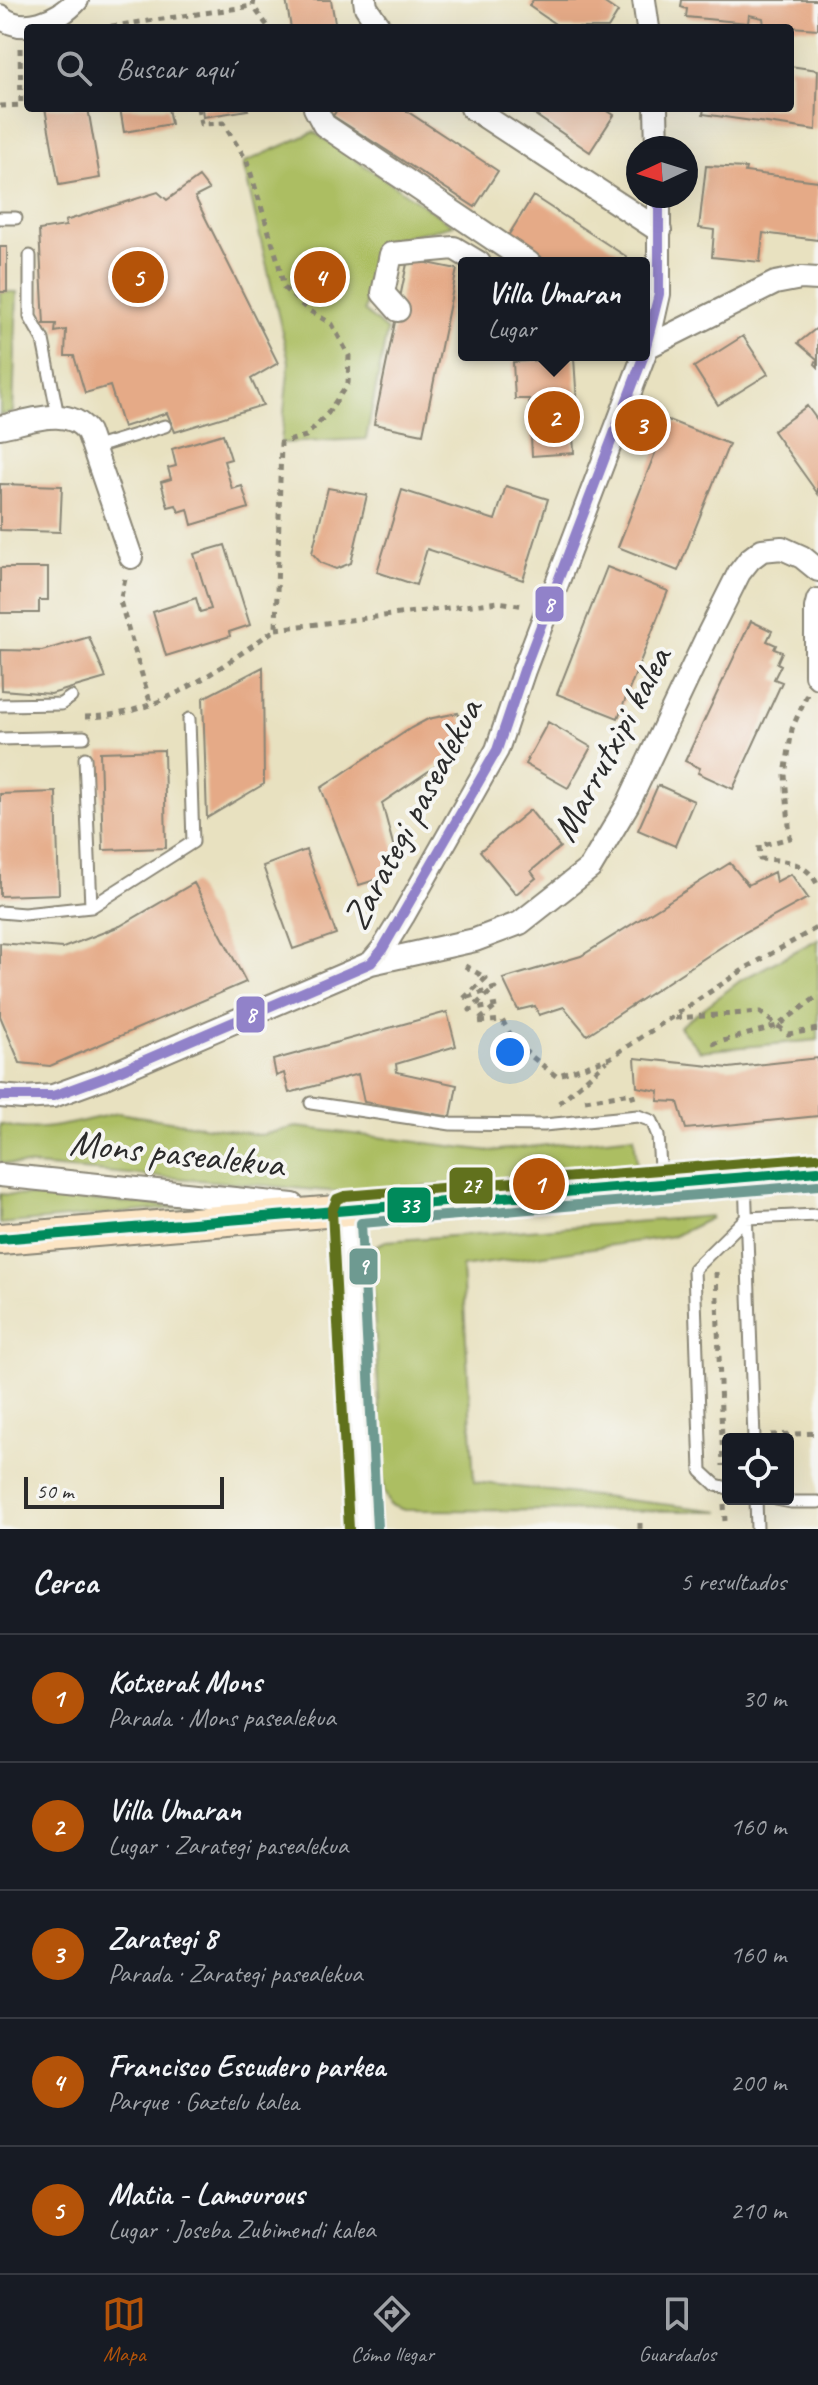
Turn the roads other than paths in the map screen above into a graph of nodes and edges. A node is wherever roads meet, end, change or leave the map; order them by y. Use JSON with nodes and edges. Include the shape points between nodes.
{"nodes":[{"id":1,"x":77,"y":0,"type":"edge"},
{"id":2,"x":365,"y":0,"type":"edge"},
{"id":3,"x":644,"y":0,"type":"edge"},
{"id":4,"x":10,"y":20,"type":"edge"},
{"id":5,"x":377,"y":24,"type":"edge"},
{"id":6,"x":647,"y":24,"type":"edge"},
{"id":7,"x":317,"y":112,"type":"edge"},
{"id":8,"x":478,"y":112,"type":"edge"},
{"id":9,"x":656,"y":112,"type":"edge"},
{"id":10,"x":657,"y":136,"type":"edge"},
{"id":11,"x":659,"y":208,"type":"edge"},
{"id":12,"x":0,"y":218,"type":"edge"},
{"id":13,"x":16,"y":218,"type":"dead end"},
{"id":14,"x":660,"y":231,"type":"junction"},
{"id":15,"x":30,"y":256,"type":"dead end"},
{"id":16,"x":469,"y":257,"type":"edge"},
{"id":17,"x":520,"y":257,"type":"edge"},
{"id":18,"x":818,"y":279,"type":"edge"},
{"id":19,"x":398,"y":310,"type":"dead end"},
{"id":20,"x":650,"y":322,"type":"edge"},
{"id":21,"x":650,"y":341,"type":"edge"},
{"id":22,"x":637,"y":361,"type":"edge"},
{"id":23,"x":58,"y":416,"type":"junction"},
{"id":24,"x":165,"y":426,"type":"dead end"},
{"id":25,"x":0,"y":427,"type":"edge"},
{"id":26,"x":93,"y":448,"type":"junction"},
{"id":27,"x":131,"y":557,"type":"dead end"},
{"id":28,"x":818,"y":570,"type":"edge"},
{"id":29,"x":818,"y":600,"type":"edge"},
{"id":30,"x":817,"y":676,"type":"edge"},
{"id":31,"x":71,"y":697,"type":"dead end"},
{"id":32,"x":0,"y":705,"type":"edge"},
{"id":33,"x":189,"y":719,"type":"dead end"},
{"id":34,"x":84,"y":737,"type":"dead end"},
{"id":35,"x":0,"y":739,"type":"edge"},
{"id":36,"x":85,"y":758,"type":"dead end"},
{"id":37,"x":91,"y":907,"type":"junction"},
{"id":38,"x":0,"y":912,"type":"edge"},
{"id":39,"x":371,"y":963,"type":"junction"},
{"id":40,"x":0,"y":1086,"type":"edge"},
{"id":41,"x":0,"y":1096,"type":"edge"},
{"id":42,"x":23,"y":1098,"type":"junction"},
{"id":43,"x":311,"y":1103,"type":"dead end"},
{"id":44,"x":818,"y":1171,"type":"edge"},
{"id":45,"x":0,"y":1175,"type":"edge"},
{"id":46,"x":745,"y":1177,"type":"junction"},
{"id":47,"x":661,"y":1184,"type":"junction"},
{"id":48,"x":346,"y":1210,"type":"junction"},
{"id":49,"x":818,"y":1215,"type":"edge"},
{"id":50,"x":746,"y":1218,"type":"junction"},
{"id":51,"x":0,"y":1239,"type":"edge"},
{"id":52,"x":754,"y":1433,"type":"edge"},
{"id":53,"x":722,"y":1486,"type":"edge"},
{"id":54,"x":794,"y":1502,"type":"edge"},
{"id":55,"x":818,"y":1502,"type":"edge"},
{"id":56,"x":756,"y":1505,"type":"edge"},
{"id":57,"x":363,"y":1529,"type":"edge"},
{"id":58,"x":757,"y":1529,"type":"edge"}],
"edges":[{"from":1,"to":4,"type":"street","via":[[55,18]]},
{"from":2,"to":5,"type":"street"},
{"from":3,"to":6,"type":"street"},
{"from":7,"to":17,"type":"street","via":[[324,125]]},
{"from":8,"to":14,"type":"street"},
{"from":9,"to":10,"type":"street"},
{"from":11,"to":14,"type":"street","name":"Zarategi pasealekua"},
{"from":12,"to":13,"type":"lane"},
{"from":14,"to":20,"type":"street","name":"Zarategi pasealekua","via":[[659,294]]},
{"from":15,"to":23,"type":"lane","via":[[30,317],[43,340]]},
{"from":16,"to":19,"type":"street","via":[[454,248],[391,254],[383,293]]},
{"from":18,"to":21,"type":"street","via":[[775,283]]},
{"from":22,"to":39,"type":"street","name":"Zarategi pasealekua","via":[[497,750]]},
{"from":23,"to":25,"type":"street"},
{"from":23,"to":26,"type":"street","via":[[82,424]]},
{"from":24,"to":26,"type":"lane"},
{"from":26,"to":27,"type":"street"},
{"from":28,"to":39,"type":"street","name":"Marrutxipi kalea","via":[[782,548],[762,550],[739,573],[628,804],[590,868],[520,923],[475,940]]},
{"from":29,"to":30,"type":"street"},
{"from":31,"to":32,"type":"lane","via":[[61,704]]},
{"from":33,"to":37,"type":"lane","via":[[193,842]]},
{"from":34,"to":35,"type":"lane"},
{"from":36,"to":37,"type":"lane"},
{"from":37,"to":38,"type":"lane"},
{"from":39,"to":42,"type":"street","name":"Marrutxipi kalea","via":[[105,1077],[53,1096]]},
{"from":40,"to":42,"type":"street"},
{"from":41,"to":42,"type":"street","name":"Marrutxipi kalea"},
{"from":43,"to":47,"type":"lane","name":"Mons pasealekua","via":[[451,1124],[544,1125],[638,1116],[652,1121],[658,1136]]},
{"from":44,"to":46,"type":"main road","name":"Mons pasealekua"},
{"from":45,"to":48,"type":"street","name":"Mons pasealekua"},
{"from":46,"to":47,"type":"main road","name":"Mons pasealekua"},
{"from":46,"to":50,"type":"lane"},
{"from":47,"to":48,"type":"main road","name":"Mons pasealekua"},
{"from":48,"to":51,"type":"main road","name":"Mons pasealekua"},
{"from":48,"to":57,"type":"street"},
{"from":49,"to":50,"type":"lane"},
{"from":50,"to":52,"type":"lane"},
{"from":50,"to":53,"type":"lane","via":[[694,1269],[701,1471]]},
{"from":54,"to":55,"type":"lane"},
{"from":56,"to":58,"type":"lane"}]}
